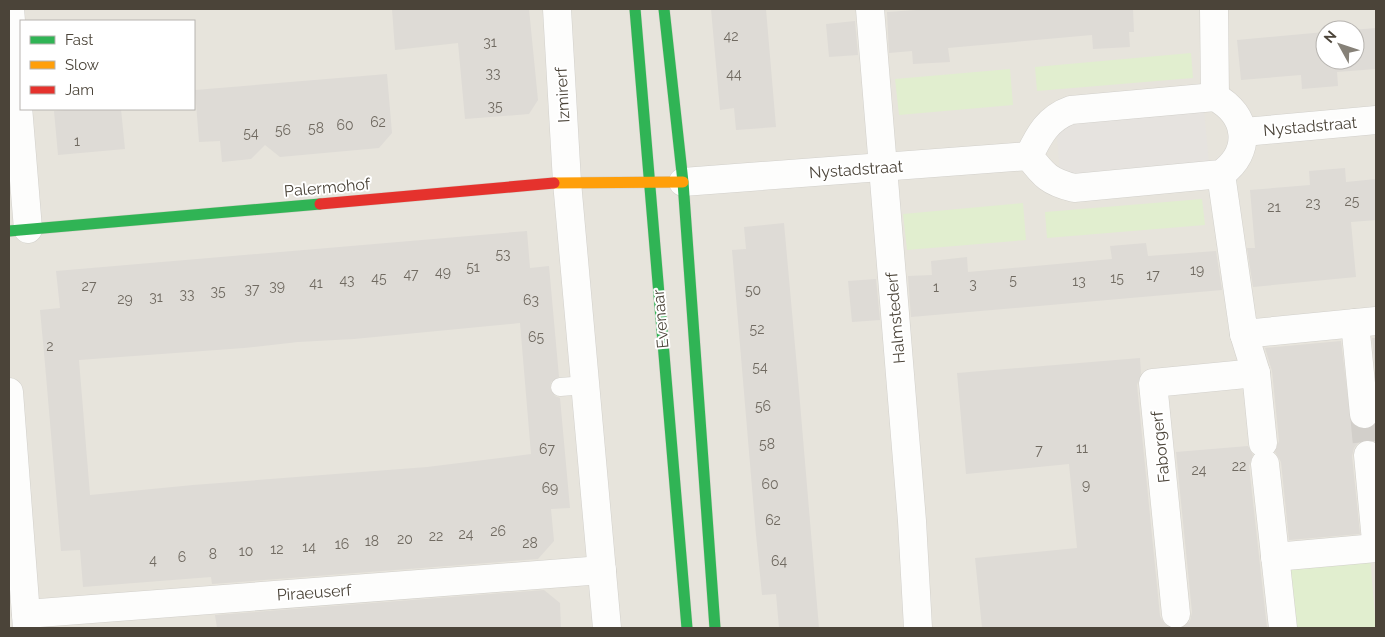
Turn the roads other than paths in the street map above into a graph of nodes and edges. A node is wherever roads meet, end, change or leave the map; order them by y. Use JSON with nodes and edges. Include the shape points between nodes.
{"nodes":[{"id":1,"x":10,"y":9,"type":"edge"},
{"id":2,"x":557,"y":9,"type":"edge"},
{"id":3,"x":635,"y":9,"type":"edge"},
{"id":4,"x":664,"y":9,"type":"edge"},
{"id":5,"x":870,"y":9,"type":"edge"},
{"id":6,"x":1214,"y":9,"type":"edge"},
{"id":7,"x":1214,"y":97,"type":"junction"},
{"id":8,"x":1376,"y":120,"type":"edge"},
{"id":9,"x":1244,"y":132,"type":"junction"},
{"id":10,"x":1029,"y":156,"type":"junction"},
{"id":11,"x":884,"y":167,"type":"junction"},
{"id":12,"x":1221,"y":174,"type":"junction"},
{"id":13,"x":567,"y":182,"type":"junction"},
{"id":14,"x":682,"y":182,"type":"junction"},
{"id":15,"x":648,"y":184,"type":"junction"},
{"id":16,"x":18,"y":230,"type":"edge"},
{"id":17,"x":1366,"y":322,"type":"edge"},
{"id":18,"x":1244,"y":334,"type":"junction"},
{"id":19,"x":1256,"y":373,"type":"junction"},
{"id":20,"x":9,"y":392,"type":"edge"},
{"id":21,"x":1364,"y":414,"type":"tunnel mouth"},
{"id":22,"x":1368,"y":455,"type":"tunnel mouth"},
{"id":23,"x":1376,"y":541,"type":"edge"},
{"id":24,"x":1376,"y":548,"type":"edge"},
{"id":25,"x":1275,"y":557,"type":"junction"},
{"id":26,"x":602,"y":570,"type":"junction"},
{"id":27,"x":1176,"y":614,"type":"dead end"},
{"id":28,"x":26,"y":621,"type":"edge"},
{"id":29,"x":607,"y":628,"type":"edge"},
{"id":30,"x":687,"y":628,"type":"edge"},
{"id":31,"x":715,"y":628,"type":"edge"},
{"id":32,"x":918,"y":628,"type":"edge"},
{"id":33,"x":1283,"y":628,"type":"edge"}],
"edges":[{"from":1,"to":16,"type":"street"},
{"from":2,"to":13,"type":"street","name":"Izmirerf"},
{"from":3,"to":15,"type":"street","name":"Evenaar"},
{"from":4,"to":14,"type":"street","name":"Evenaar"},
{"from":5,"to":11,"type":"street","name":"Halmstederf"},
{"from":6,"to":7,"type":"street"},
{"from":7,"to":9,"type":"street","name":"Nystadstraat","via":[[1237,116]]},
{"from":7,"to":10,"type":"street","via":[[1071,110],[1058,114],[1047,125]]},
{"from":8,"to":9,"type":"street","name":"Nystadstraat"},
{"from":9,"to":12,"type":"street","name":"Nystadstraat","via":[[1241,150],[1232,166]]},
{"from":10,"to":11,"type":"street","name":"Nystadstraat"},
{"from":10,"to":12,"type":"street","via":[[1043,175],[1056,184],[1074,188]]},
{"from":11,"to":14,"type":"street","name":"Nystadstraat"},
{"from":11,"to":32,"type":"street","name":"Halmstederf"},
{"from":12,"to":18,"type":"street"},
{"from":13,"to":15,"type":"street","name":"Palermohof"},
{"from":13,"to":16,"type":"street","name":"Palermohof"},
{"from":13,"to":26,"type":"street","via":[[572,386]]},
{"from":14,"to":15,"type":"street","name":"Palermohof"},
{"from":14,"to":31,"type":"street","name":"Evenaar"},
{"from":15,"to":30,"type":"street","name":"Evenaar"},
{"from":17,"to":18,"type":"street"},
{"from":17,"to":21,"type":"street"},
{"from":18,"to":19,"type":"street"},
{"from":19,"to":25,"type":"street"},
{"from":19,"to":27,"type":"street","name":"Faborgerf","via":[[1154,383]]},
{"from":20,"to":28,"type":"street"},
{"from":22,"to":23,"type":"street"},
{"from":24,"to":25,"type":"street"},
{"from":25,"to":33,"type":"street"},
{"from":26,"to":28,"type":"street","name":"Piraeuserf"},
{"from":26,"to":29,"type":"street"}]}
